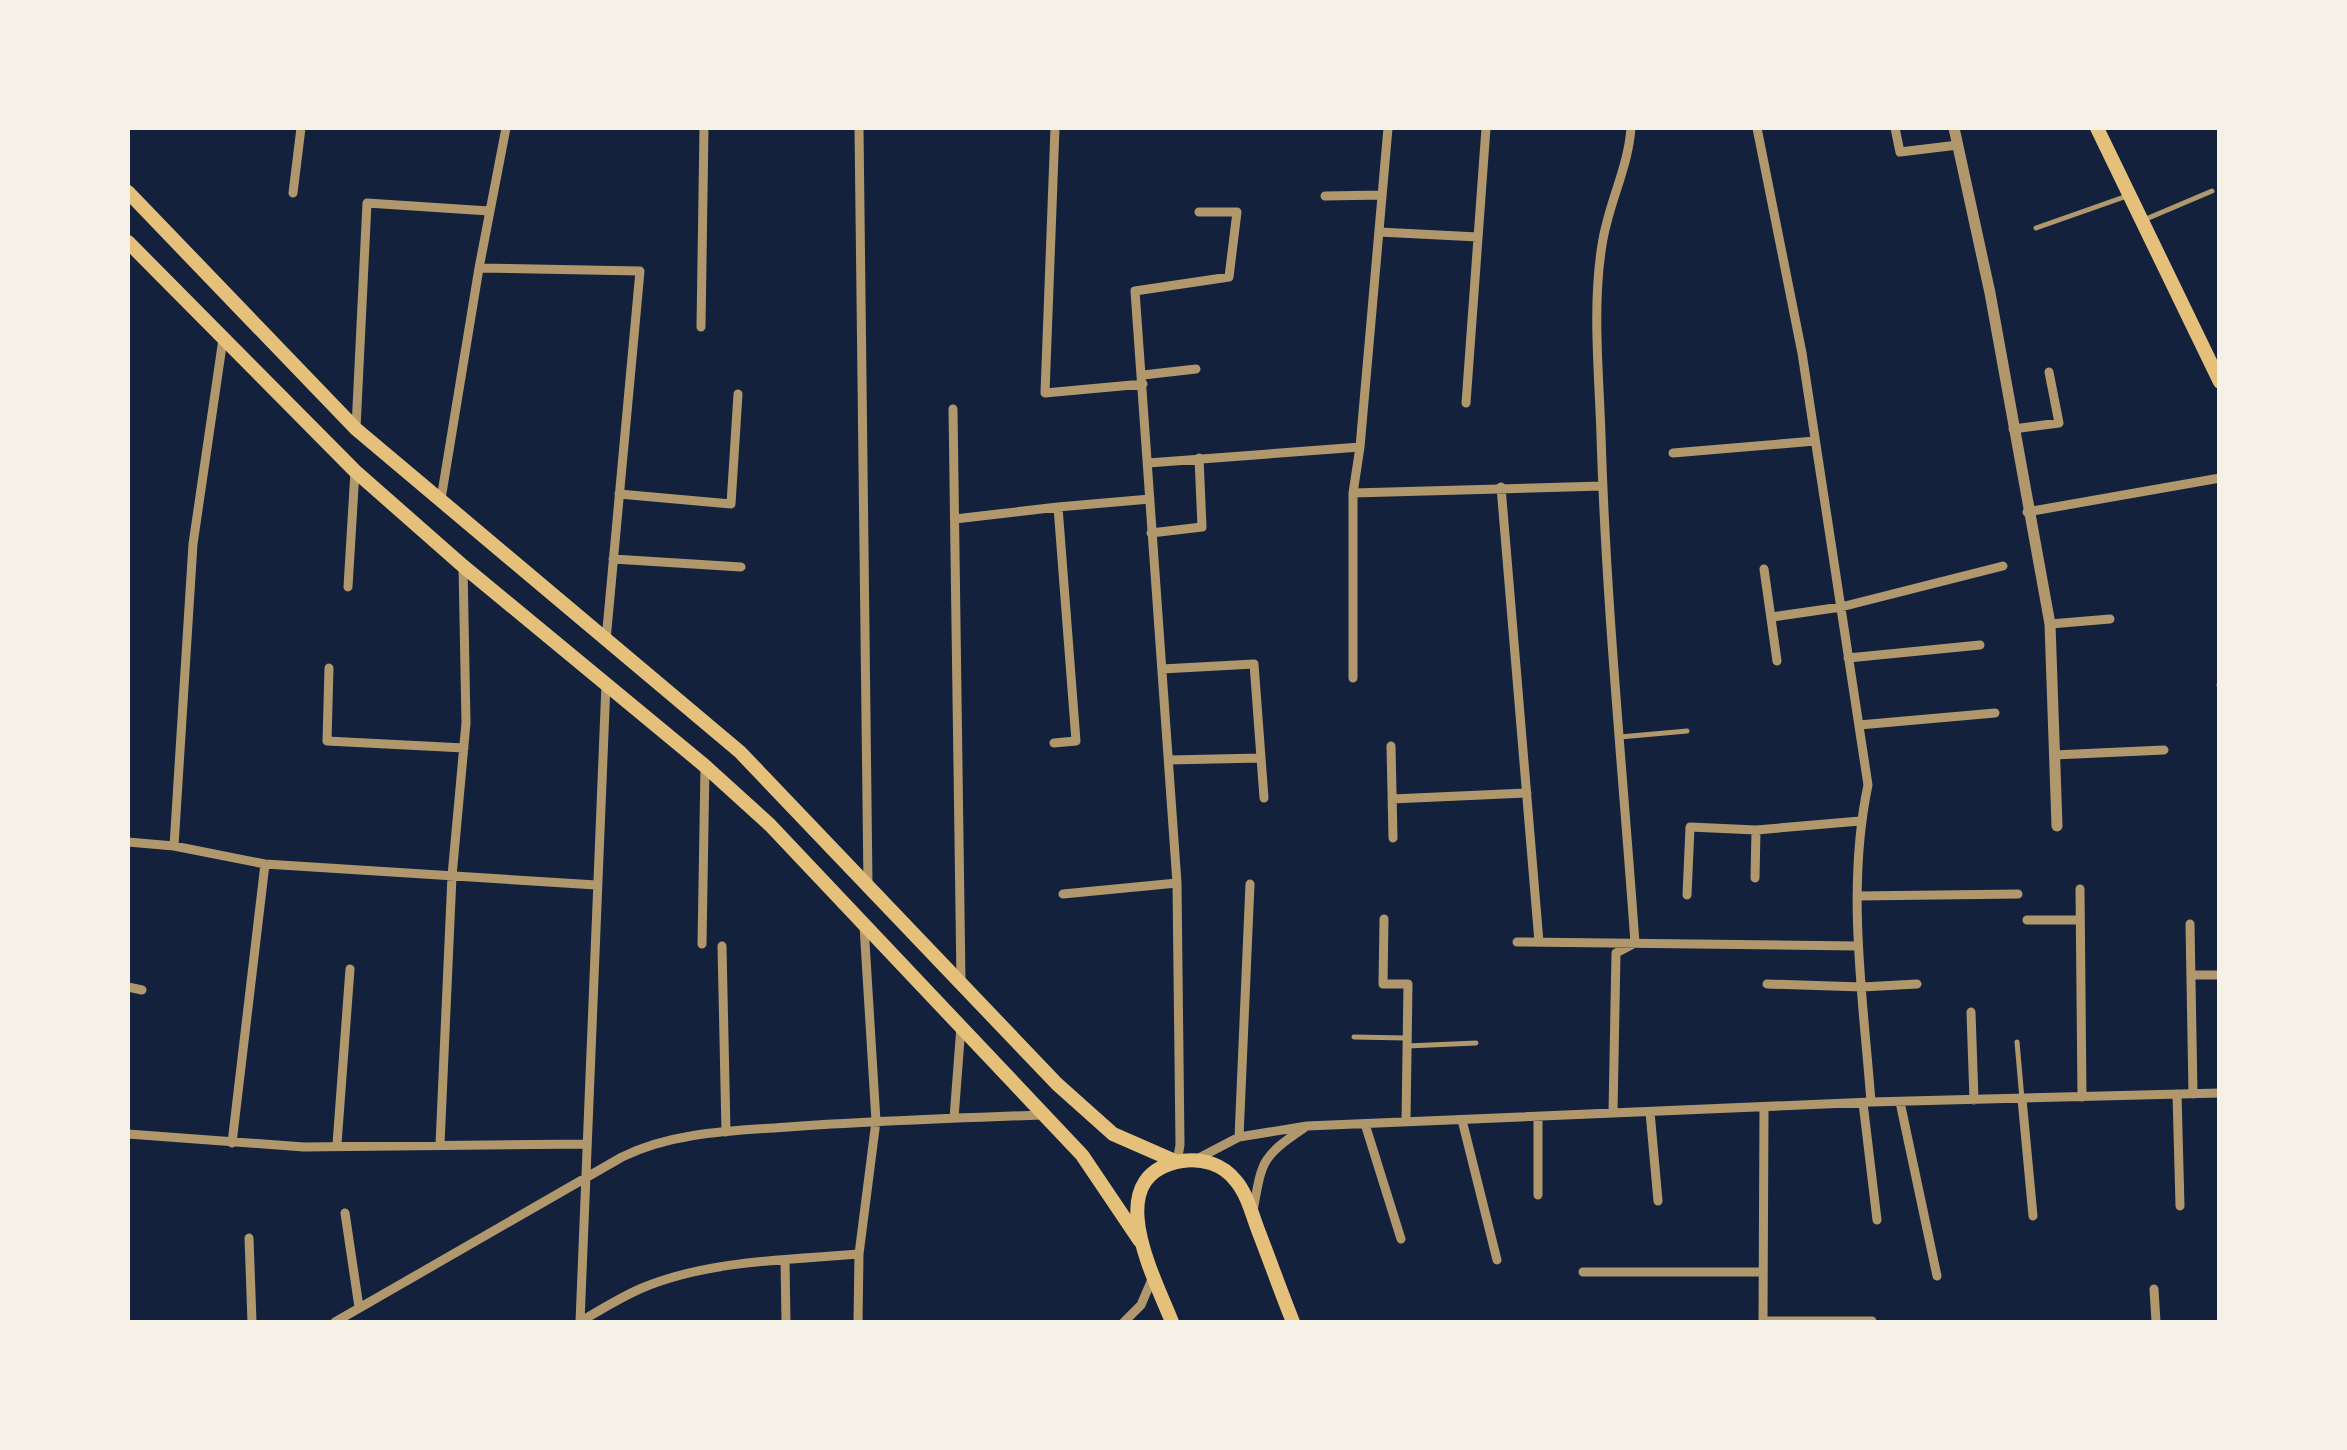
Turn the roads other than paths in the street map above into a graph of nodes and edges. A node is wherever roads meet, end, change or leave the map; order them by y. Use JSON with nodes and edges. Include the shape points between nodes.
{"nodes":[{"id":1,"x":301,"y":128,"type":"edge"},
{"id":2,"x":506,"y":128,"type":"edge"},
{"id":3,"x":704,"y":128,"type":"edge"},
{"id":4,"x":859,"y":128,"type":"edge"},
{"id":5,"x":1055,"y":128,"type":"edge"},
{"id":6,"x":1388,"y":128,"type":"edge"},
{"id":7,"x":1486,"y":128,"type":"edge"},
{"id":8,"x":1630,"y":128,"type":"edge"},
{"id":9,"x":1757,"y":128,"type":"edge"},
{"id":10,"x":1894,"y":128,"type":"edge"},
{"id":11,"x":1954,"y":128,"type":"edge"},
{"id":12,"x":2097,"y":128,"type":"edge"},
{"id":13,"x":1958,"y":145,"type":"junction"},
{"id":14,"x":2212,"y":190,"type":"dead end"},
{"id":15,"x":128,"y":192,"type":"edge"},
{"id":16,"x":293,"y":194,"type":"dead end"},
{"id":17,"x":1382,"y":195,"type":"junction"},
{"id":18,"x":2130,"y":195,"type":"junction"},
{"id":19,"x":1325,"y":196,"type":"dead end"},
{"id":20,"x":490,"y":211,"type":"junction"},
{"id":21,"x":1199,"y":212,"type":"dead end"},
{"id":22,"x":2142,"y":220,"type":"junction"},
{"id":23,"x":2036,"y":228,"type":"dead end"},
{"id":24,"x":1379,"y":232,"type":"junction"},
{"id":25,"x":1478,"y":236,"type":"junction"},
{"id":26,"x":128,"y":242,"type":"edge"},
{"id":27,"x":478,"y":268,"type":"junction"},
{"id":28,"x":701,"y":327,"type":"dead end"},
{"id":29,"x":223,"y":339,"type":"junction"},
{"id":30,"x":1196,"y":369,"type":"dead end"},
{"id":31,"x":2048,"y":372,"type":"dead end"},
{"id":32,"x":1143,"y":379,"type":"junction"},
{"id":33,"x":2220,"y":382,"type":"edge"},
{"id":34,"x":738,"y":394,"type":"dead end"},
{"id":35,"x":1466,"y":402,"type":"dead end"},
{"id":36,"x":953,"y":409,"type":"dead end"},
{"id":37,"x":2013,"y":428,"type":"junction"},
{"id":38,"x":356,"y":429,"type":"junction"},
{"id":39,"x":1815,"y":441,"type":"junction"},
{"id":40,"x":1360,"y":447,"type":"junction"},
{"id":41,"x":1674,"y":452,"type":"dead end"},
{"id":42,"x":1199,"y":458,"type":"junction"},
{"id":43,"x":1148,"y":463,"type":"junction"},
{"id":44,"x":355,"y":471,"type":"junction"},
{"id":45,"x":2220,"y":478,"type":"edge"},
{"id":46,"x":1602,"y":486,"type":"junction"},
{"id":47,"x":1501,"y":487,"type":"junction"},
{"id":48,"x":1353,"y":493,"type":"junction"},
{"id":49,"x":619,"y":494,"type":"junction"},
{"id":50,"x":440,"y":499,"type":"junction"},
{"id":51,"x":1150,"y":499,"type":"junction"},
{"id":52,"x":1058,"y":507,"type":"junction"},
{"id":53,"x":2027,"y":512,"type":"junction"},
{"id":54,"x":954,"y":519,"type":"junction"},
{"id":55,"x":1151,"y":533,"type":"junction"},
{"id":56,"x":613,"y":559,"type":"junction"},
{"id":57,"x":463,"y":566,"type":"junction"},
{"id":58,"x":2004,"y":566,"type":"dead end"},
{"id":59,"x":740,"y":568,"type":"dead end"},
{"id":60,"x":1764,"y":569,"type":"dead end"},
{"id":61,"x":348,"y":586,"type":"dead end"},
{"id":62,"x":1840,"y":607,"type":"junction"},
{"id":63,"x":1772,"y":618,"type":"junction"},
{"id":64,"x":2110,"y":619,"type":"dead end"},
{"id":65,"x":2050,"y":624,"type":"junction"},
{"id":66,"x":606,"y":641,"type":"junction"},
{"id":67,"x":1980,"y":645,"type":"dead end"},
{"id":68,"x":1848,"y":658,"type":"junction"},
{"id":69,"x":1777,"y":662,"type":"dead end"},
{"id":70,"x":329,"y":668,"type":"dead end"},
{"id":71,"x":1162,"y":668,"type":"junction"},
{"id":72,"x":1353,"y":678,"type":"dead end"},
{"id":73,"x":606,"y":684,"type":"junction"},
{"id":74,"x":1995,"y":713,"type":"dead end"},
{"id":75,"x":1859,"y":725,"type":"junction"},
{"id":76,"x":1687,"y":731,"type":"dead end"},
{"id":77,"x":1620,"y":737,"type":"junction"},
{"id":78,"x":1054,"y":744,"type":"dead end"},
{"id":79,"x":1391,"y":746,"type":"dead end"},
{"id":80,"x":464,"y":748,"type":"junction"},
{"id":81,"x":2164,"y":750,"type":"dead end"},
{"id":82,"x":2054,"y":755,"type":"junction"},
{"id":83,"x":1262,"y":758,"type":"junction"},
{"id":84,"x":1169,"y":760,"type":"junction"},
{"id":85,"x":705,"y":766,"type":"junction"},
{"id":86,"x":1527,"y":793,"type":"junction"},
{"id":87,"x":1264,"y":798,"type":"dead end"},
{"id":88,"x":1392,"y":799,"type":"junction"},
{"id":89,"x":1860,"y":820,"type":"junction"},
{"id":90,"x":2057,"y":826,"type":"dead end"},
{"id":91,"x":1756,"y":830,"type":"junction"},
{"id":92,"x":1393,"y":838,"type":"dead end"},
{"id":93,"x":128,"y":842,"type":"edge"},
{"id":94,"x":174,"y":846,"type":"junction"},
{"id":95,"x":265,"y":864,"type":"junction"},
{"id":96,"x":452,"y":876,"type":"junction"},
{"id":97,"x":1755,"y":878,"type":"dead end"},
{"id":98,"x":1177,"y":883,"type":"junction"},
{"id":99,"x":1250,"y":884,"type":"dead end"},
{"id":100,"x":596,"y":885,"type":"junction"},
{"id":101,"x":868,"y":885,"type":"junction"},
{"id":102,"x":2080,"y":889,"type":"dead end"},
{"id":103,"x":1064,"y":894,"type":"dead end"},
{"id":104,"x":1688,"y":894,"type":"dead end"},
{"id":105,"x":2018,"y":894,"type":"dead end"},
{"id":106,"x":1857,"y":896,"type":"junction"},
{"id":107,"x":1384,"y":920,"type":"dead end"},
{"id":108,"x":2027,"y":920,"type":"dead end"},
{"id":109,"x":2080,"y":920,"type":"junction"},
{"id":110,"x":864,"y":923,"type":"junction"},
{"id":111,"x":2190,"y":924,"type":"dead end"},
{"id":112,"x":1517,"y":942,"type":"dead end"},
{"id":113,"x":1540,"y":942,"type":"junction"},
{"id":114,"x":1635,"y":943,"type":"junction"},
{"id":115,"x":702,"y":944,"type":"dead end"},
{"id":116,"x":722,"y":946,"type":"dead end"},
{"id":117,"x":1857,"y":946,"type":"junction"},
{"id":118,"x":350,"y":969,"type":"dead end"},
{"id":119,"x":2191,"y":975,"type":"junction"},
{"id":120,"x":2220,"y":975,"type":"edge"},
{"id":121,"x":961,"y":982,"type":"junction"},
{"id":122,"x":1767,"y":984,"type":"dead end"},
{"id":123,"x":1917,"y":984,"type":"dead end"},
{"id":124,"x":128,"y":987,"type":"edge"},
{"id":125,"x":1862,"y":987,"type":"junction"},
{"id":126,"x":142,"y":990,"type":"dead end"},
{"id":127,"x":1971,"y":1012,"type":"dead end"},
{"id":128,"x":961,"y":1026,"type":"junction"},
{"id":129,"x":1354,"y":1037,"type":"dead end"},
{"id":130,"x":1407,"y":1042,"type":"junction"},
{"id":131,"x":2017,"y":1042,"type":"dead end"},
{"id":132,"x":1476,"y":1043,"type":"dead end"},
{"id":133,"x":2220,"y":1093,"type":"edge"},
{"id":134,"x":2177,"y":1094,"type":"junction"},
{"id":135,"x":2193,"y":1094,"type":"junction"},
{"id":136,"x":2082,"y":1097,"type":"junction"},
{"id":137,"x":2022,"y":1098,"type":"junction"},
{"id":138,"x":1974,"y":1100,"type":"junction"},
{"id":139,"x":1867,"y":1102,"type":"junction"},
{"id":140,"x":1900,"y":1102,"type":"junction"},
{"id":141,"x":1764,"y":1107,"type":"junction"},
{"id":142,"x":1650,"y":1112,"type":"junction"},
{"id":143,"x":1045,"y":1114,"type":"junction"},
{"id":144,"x":1613,"y":1114,"type":"junction"},
{"id":145,"x":1538,"y":1116,"type":"junction"},
{"id":146,"x":954,"y":1118,"type":"junction"},
{"id":147,"x":1462,"y":1120,"type":"junction"},
{"id":148,"x":876,"y":1121,"type":"junction"},
{"id":149,"x":1406,"y":1121,"type":"junction"},
{"id":150,"x":1365,"y":1124,"type":"junction"},
{"id":151,"x":1306,"y":1126,"type":"junction"},
{"id":152,"x":726,"y":1132,"type":"junction"},
{"id":153,"x":128,"y":1134,"type":"edge"},
{"id":154,"x":1239,"y":1138,"type":"junction"},
{"id":155,"x":232,"y":1142,"type":"junction"},
{"id":156,"x":337,"y":1144,"type":"junction"},
{"id":157,"x":440,"y":1144,"type":"junction"},
{"id":158,"x":586,"y":1144,"type":"junction"},
{"id":159,"x":1195,"y":1160,"type":"junction"},
{"id":160,"x":1177,"y":1162,"type":"junction"},
{"id":161,"x":584,"y":1178,"type":"junction"},
{"id":162,"x":1538,"y":1196,"type":"dead end"},
{"id":163,"x":1658,"y":1202,"type":"dead end"},
{"id":164,"x":2180,"y":1206,"type":"dead end"},
{"id":165,"x":345,"y":1213,"type":"dead end"},
{"id":166,"x":1252,"y":1215,"type":"junction"},
{"id":167,"x":2034,"y":1216,"type":"dead end"},
{"id":168,"x":1877,"y":1220,"type":"dead end"},
{"id":169,"x":250,"y":1238,"type":"dead end"},
{"id":170,"x":1400,"y":1239,"type":"dead end"},
{"id":171,"x":1140,"y":1241,"type":"junction"},
{"id":172,"x":860,"y":1254,"type":"junction"},
{"id":173,"x":786,"y":1260,"type":"junction"},
{"id":174,"x":1497,"y":1260,"type":"dead end"},
{"id":175,"x":1583,"y":1272,"type":"dead end"},
{"id":176,"x":1762,"y":1272,"type":"junction"},
{"id":177,"x":1153,"y":1274,"type":"junction"},
{"id":178,"x":1937,"y":1276,"type":"dead end"},
{"id":179,"x":2154,"y":1288,"type":"dead end"},
{"id":180,"x":359,"y":1307,"type":"junction"},
{"id":181,"x":1872,"y":1321,"type":"edge"},
{"id":182,"x":252,"y":1322,"type":"edge"},
{"id":183,"x":334,"y":1322,"type":"edge"},
{"id":184,"x":580,"y":1322,"type":"edge"},
{"id":185,"x":786,"y":1322,"type":"edge"},
{"id":186,"x":858,"y":1322,"type":"edge"},
{"id":187,"x":1124,"y":1322,"type":"edge"},
{"id":188,"x":1172,"y":1322,"type":"edge"},
{"id":189,"x":1293,"y":1322,"type":"edge"},
{"id":190,"x":1763,"y":1322,"type":"edge"},
{"id":191,"x":2156,"y":1322,"type":"edge"}],
"edges":[{"from":1,"to":16,"type":"street"},
{"from":2,"to":20,"type":"street"},
{"from":3,"to":28,"type":"street"},
{"from":4,"to":101,"type":"street"},
{"from":5,"to":32,"type":"street","via":[[1045,392]]},
{"from":6,"to":17,"type":"street"},
{"from":7,"to":25,"type":"street"},
{"from":8,"to":46,"type":"street","via":[[1628,162],[1602,245]]},
{"from":9,"to":39,"type":"street"},
{"from":10,"to":13,"type":"street","via":[[1900,152]]},
{"from":11,"to":13,"type":"street"},
{"from":12,"to":18,"type":"main road"},
{"from":13,"to":37,"type":"street"},
{"from":14,"to":22,"type":"lane"},
{"from":15,"to":38,"type":"main road"},
{"from":17,"to":19,"type":"street"},
{"from":17,"to":24,"type":"street"},
{"from":18,"to":22,"type":"main road"},
{"from":18,"to":23,"type":"lane"},
{"from":20,"to":27,"type":"street"},
{"from":20,"to":38,"type":"street","via":[[368,203]]},
{"from":21,"to":32,"type":"street","via":[[1237,212],[1230,277],[1135,290]]},
{"from":22,"to":33,"type":"main road"},
{"from":24,"to":25,"type":"street"},
{"from":24,"to":40,"type":"street"},
{"from":25,"to":35,"type":"street"},
{"from":26,"to":29,"type":"main road"},
{"from":27,"to":49,"type":"street","via":[[640,271]]},
{"from":27,"to":50,"type":"street"},
{"from":29,"to":44,"type":"main road"},
{"from":29,"to":94,"type":"street","via":[[193,544]]},
{"from":30,"to":32,"type":"street"},
{"from":31,"to":37,"type":"street","via":[[2059,423]]},
{"from":32,"to":43,"type":"street"},
{"from":34,"to":49,"type":"street","via":[[730,504]]},
{"from":36,"to":54,"type":"street"},
{"from":37,"to":53,"type":"street"},
{"from":38,"to":50,"type":"main road"},
{"from":39,"to":41,"type":"street"},
{"from":39,"to":62,"type":"street"},
{"from":40,"to":42,"type":"street"},
{"from":40,"to":48,"type":"street"},
{"from":42,"to":43,"type":"street"},
{"from":42,"to":55,"type":"street","via":[[1202,527]]},
{"from":43,"to":51,"type":"street"},
{"from":44,"to":57,"type":"main road"},
{"from":44,"to":61,"type":"street"},
{"from":45,"to":53,"type":"street"},
{"from":46,"to":47,"type":"street"},
{"from":46,"to":77,"type":"street"},
{"from":47,"to":48,"type":"street"},
{"from":47,"to":86,"type":"street"},
{"from":48,"to":72,"type":"street"},
{"from":49,"to":56,"type":"street"},
{"from":50,"to":66,"type":"main road"},
{"from":51,"to":52,"type":"street"},
{"from":51,"to":55,"type":"street"},
{"from":52,"to":54,"type":"street"},
{"from":52,"to":78,"type":"street","via":[[1076,740]]},
{"from":53,"to":65,"type":"street"},
{"from":54,"to":121,"type":"street"},
{"from":55,"to":71,"type":"street"},
{"from":56,"to":59,"type":"street"},
{"from":56,"to":66,"type":"street"},
{"from":57,"to":73,"type":"main road"},
{"from":57,"to":80,"type":"street"},
{"from":58,"to":62,"type":"street"},
{"from":60,"to":63,"type":"street"},
{"from":62,"to":63,"type":"street"},
{"from":62,"to":68,"type":"street"},
{"from":63,"to":69,"type":"street"},
{"from":64,"to":65,"type":"street"},
{"from":65,"to":82,"type":"street"},
{"from":66,"to":101,"type":"main road","via":[[740,752]]},
{"from":67,"to":68,"type":"street"},
{"from":68,"to":75,"type":"street"},
{"from":70,"to":80,"type":"street","via":[[327,741]]},
{"from":71,"to":83,"type":"street","via":[[1254,664]]},
{"from":71,"to":84,"type":"street"},
{"from":73,"to":85,"type":"main road"},
{"from":73,"to":100,"type":"street"},
{"from":74,"to":75,"type":"street"},
{"from":75,"to":89,"type":"street","via":[[1868,784]]},
{"from":76,"to":77,"type":"lane"},
{"from":77,"to":114,"type":"street"},
{"from":79,"to":88,"type":"street"},
{"from":80,"to":96,"type":"street"},
{"from":81,"to":82,"type":"street"},
{"from":82,"to":90,"type":"street"},
{"from":83,"to":84,"type":"street"},
{"from":83,"to":87,"type":"street"},
{"from":84,"to":98,"type":"street"},
{"from":85,"to":110,"type":"main road"},
{"from":85,"to":115,"type":"street"},
{"from":86,"to":88,"type":"street"},
{"from":86,"to":113,"type":"street"},
{"from":88,"to":92,"type":"street"},
{"from":89,"to":91,"type":"street"},
{"from":89,"to":106,"type":"street"},
{"from":91,"to":97,"type":"street"},
{"from":91,"to":104,"type":"street","via":[[1690,826]]},
{"from":93,"to":94,"type":"street"},
{"from":94,"to":95,"type":"street"},
{"from":95,"to":96,"type":"street"},
{"from":95,"to":155,"type":"street"},
{"from":96,"to":100,"type":"street"},
{"from":96,"to":157,"type":"street"},
{"from":98,"to":103,"type":"street"},
{"from":98,"to":160,"type":"street"},
{"from":99,"to":154,"type":"street"},
{"from":100,"to":158,"type":"street"},
{"from":101,"to":121,"type":"main road"},
{"from":102,"to":109,"type":"street"},
{"from":105,"to":106,"type":"street"},
{"from":106,"to":117,"type":"street"},
{"from":107,"to":130,"type":"street","via":[[1383,984],[1408,984]]},
{"from":108,"to":109,"type":"street"},
{"from":109,"to":136,"type":"street"},
{"from":110,"to":128,"type":"main road"},
{"from":110,"to":148,"type":"street"},
{"from":111,"to":119,"type":"street"},
{"from":112,"to":113,"type":"street"},
{"from":113,"to":114,"type":"street"},
{"from":114,"to":117,"type":"street"},
{"from":114,"to":144,"type":"street","via":[[1616,953]]},
{"from":116,"to":152,"type":"street"},
{"from":117,"to":125,"type":"street"},
{"from":118,"to":156,"type":"street"},
{"from":119,"to":120,"type":"street"},
{"from":119,"to":135,"type":"street"},
{"from":121,"to":160,"type":"main road","via":[[1113,1134]]},
{"from":122,"to":125,"type":"street"},
{"from":123,"to":125,"type":"street"},
{"from":124,"to":126,"type":"street"},
{"from":125,"to":139,"type":"street"},
{"from":127,"to":138,"type":"street"},
{"from":128,"to":143,"type":"main road"},
{"from":128,"to":146,"type":"street"},
{"from":129,"to":130,"type":"lane"},
{"from":130,"to":132,"type":"lane"},
{"from":130,"to":149,"type":"street"},
{"from":131,"to":137,"type":"lane"},
{"from":133,"to":135,"type":"street"},
{"from":134,"to":135,"type":"street"},
{"from":134,"to":136,"type":"street"},
{"from":134,"to":164,"type":"street"},
{"from":136,"to":137,"type":"street"},
{"from":137,"to":138,"type":"street"},
{"from":137,"to":167,"type":"street"},
{"from":138,"to":140,"type":"street"},
{"from":139,"to":140,"type":"street"},
{"from":139,"to":141,"type":"street"},
{"from":139,"to":168,"type":"street"},
{"from":140,"to":178,"type":"street"},
{"from":141,"to":142,"type":"street"},
{"from":141,"to":176,"type":"street"},
{"from":142,"to":144,"type":"street"},
{"from":142,"to":163,"type":"street"},
{"from":143,"to":146,"type":"street"},
{"from":143,"to":171,"type":"main road","via":[[1082,1155]]},
{"from":144,"to":145,"type":"street"},
{"from":145,"to":147,"type":"street"},
{"from":145,"to":162,"type":"street"},
{"from":146,"to":148,"type":"street"},
{"from":147,"to":149,"type":"street"},
{"from":147,"to":174,"type":"street"},
{"from":148,"to":152,"type":"street"},
{"from":148,"to":172,"type":"street"},
{"from":149,"to":150,"type":"street"},
{"from":150,"to":151,"type":"street"},
{"from":150,"to":170,"type":"street"},
{"from":151,"to":154,"type":"street"},
{"from":151,"to":166,"type":"street","via":[[1262,1163]]},
{"from":152,"to":161,"type":"street","via":[[663,1141]]},
{"from":153,"to":155,"type":"street"},
{"from":154,"to":159,"type":"street"},
{"from":155,"to":156,"type":"street"},
{"from":156,"to":157,"type":"street"},
{"from":157,"to":158,"type":"street"},
{"from":158,"to":161,"type":"street"},
{"from":159,"to":160,"type":"main road"},
{"from":159,"to":166,"type":"main road","via":[[1234,1177]]},
{"from":160,"to":171,"type":"main road","via":[[1143,1188],[1135,1216]]},
{"from":161,"to":180,"type":"street"},
{"from":161,"to":184,"type":"street"},
{"from":165,"to":180,"type":"street"},
{"from":166,"to":189,"type":"main road"},
{"from":169,"to":182,"type":"street"},
{"from":171,"to":177,"type":"main road"},
{"from":172,"to":173,"type":"street"},
{"from":172,"to":186,"type":"street"},
{"from":173,"to":184,"type":"street","via":[[678,1276]]},
{"from":173,"to":185,"type":"street"},
{"from":175,"to":176,"type":"street"},
{"from":176,"to":190,"type":"street"},
{"from":177,"to":187,"type":"street","via":[[1141,1305]]},
{"from":177,"to":188,"type":"main road"},
{"from":179,"to":191,"type":"street"},
{"from":180,"to":183,"type":"street"},
{"from":181,"to":190,"type":"street"}]}
